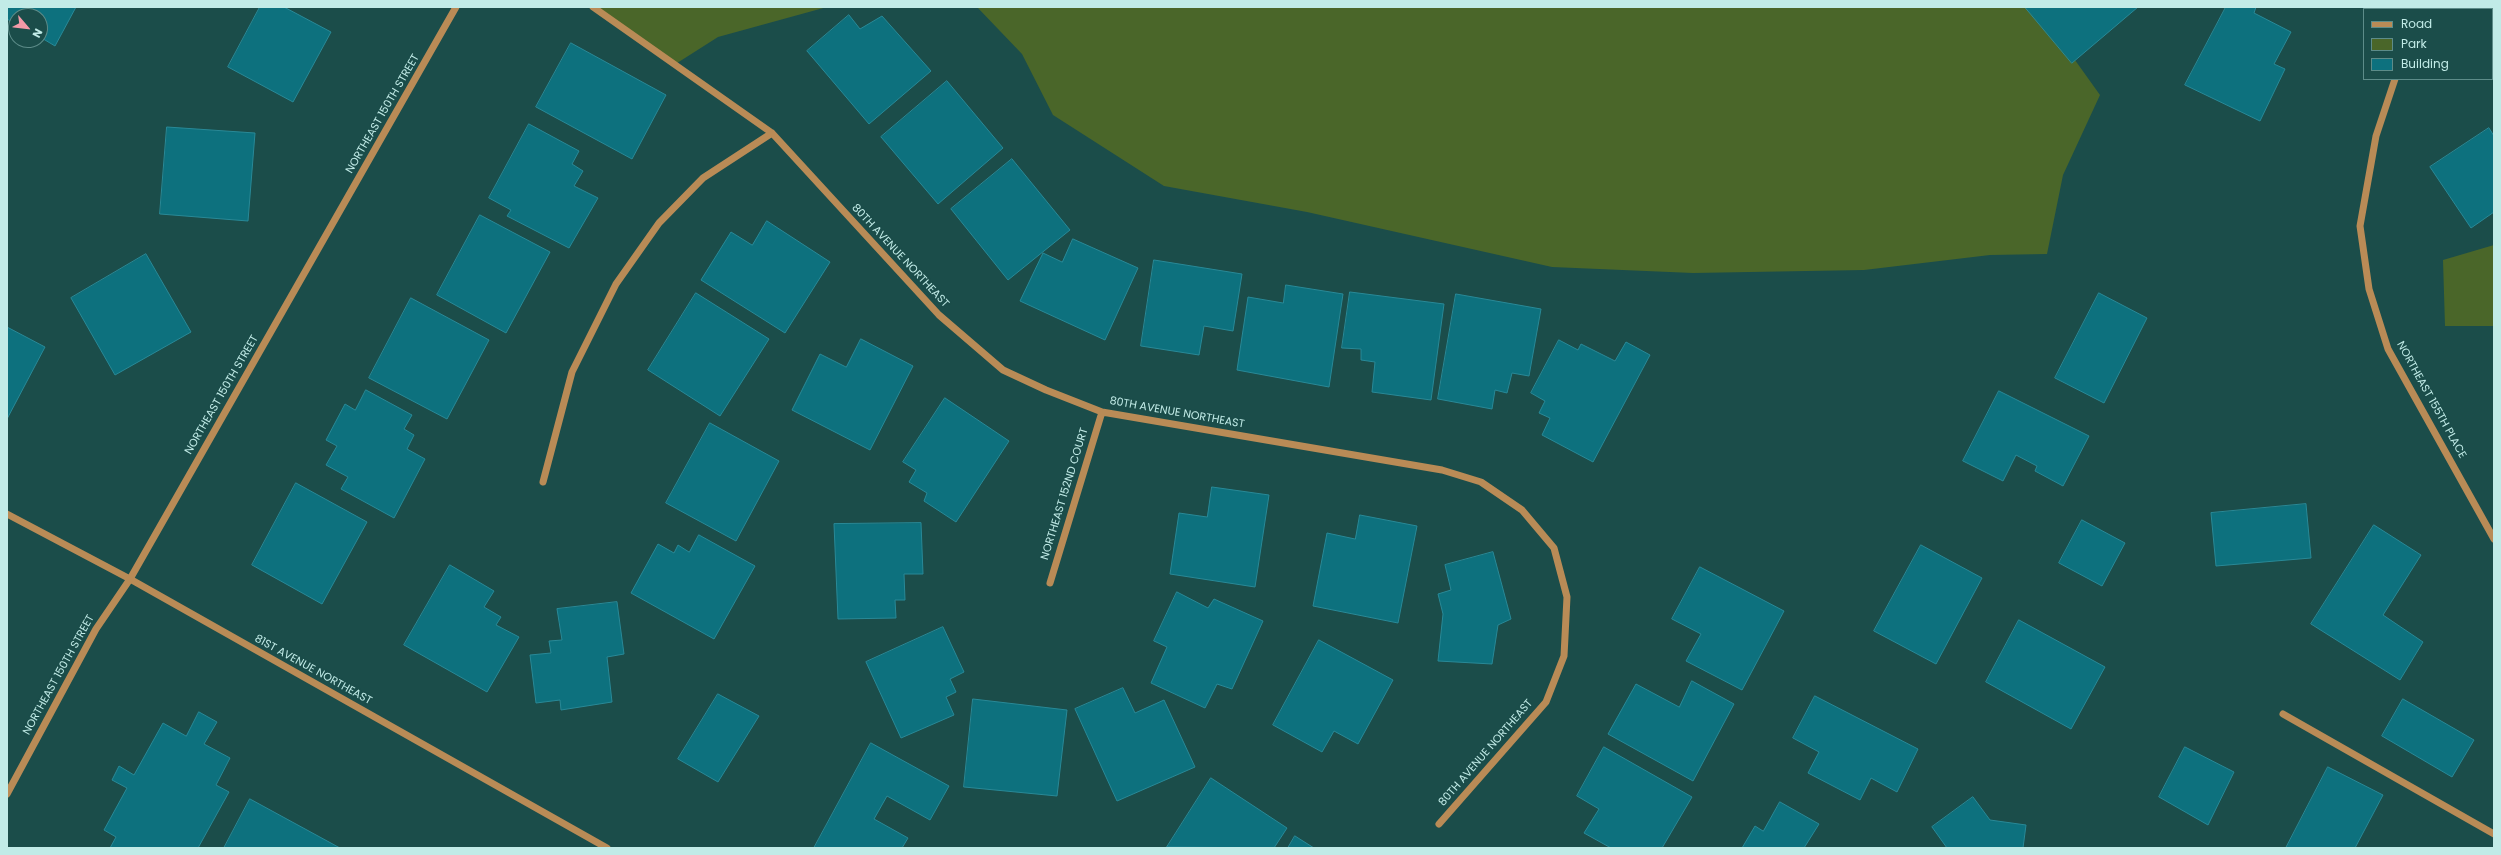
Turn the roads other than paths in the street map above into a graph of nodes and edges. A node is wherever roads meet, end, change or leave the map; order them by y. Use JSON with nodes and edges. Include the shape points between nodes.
{"nodes":[{"id":1,"x":456,"y":7,"type":"edge"},
{"id":2,"x":593,"y":7,"type":"edge"},
{"id":3,"x":2395,"y":80,"type":"edge"},
{"id":4,"x":772,"y":133,"type":"junction"},
{"id":5,"x":1102,"y":412,"type":"junction"},
{"id":6,"x":542,"y":482,"type":"dead end"},
{"id":7,"x":7,"y":514,"type":"edge"},
{"id":8,"x":2494,"y":539,"type":"edge"},
{"id":9,"x":130,"y":579,"type":"junction"},
{"id":10,"x":1050,"y":582,"type":"dead end"},
{"id":11,"x":2283,"y":714,"type":"dead end"},
{"id":12,"x":7,"y":794,"type":"edge"},
{"id":13,"x":1439,"y":824,"type":"dead end"},
{"id":14,"x":2494,"y":834,"type":"edge"},
{"id":15,"x":608,"y":848,"type":"edge"}],
"edges":[{"from":1,"to":9,"type":"street","name":"NORTHEAST 150TH STREET"},
{"from":2,"to":4,"type":"street","name":"80TH AVENUE NORTHEAST"},
{"from":3,"to":8,"type":"street","name":"NORTHEAST 155TH PLACE","via":[[2376,136],[2360,226],[2369,289],[2388,349]]},
{"from":4,"to":5,"type":"street","name":"80TH AVENUE NORTHEAST","via":[[939,315],[1003,370]]},
{"from":4,"to":6,"type":"street","via":[[704,178],[659,223],[616,284],[572,372]]},
{"from":5,"to":10,"type":"street","name":"NORTHEAST 152ND COURT"},
{"from":5,"to":13,"type":"street","name":"80TH AVENUE NORTHEAST","via":[[1442,470],[1481,482],[1522,510],[1554,548],[1567,596],[1566,621],[1564,656],[1546,702]]},
{"from":7,"to":9,"type":"street","name":"81ST AVENUE NORTHEAST"},
{"from":9,"to":12,"type":"street","name":"NORTHEAST 150TH STREET","via":[[96,629]]},
{"from":9,"to":15,"type":"street","name":"81ST AVENUE NORTHEAST"},
{"from":11,"to":14,"type":"street"}]}
